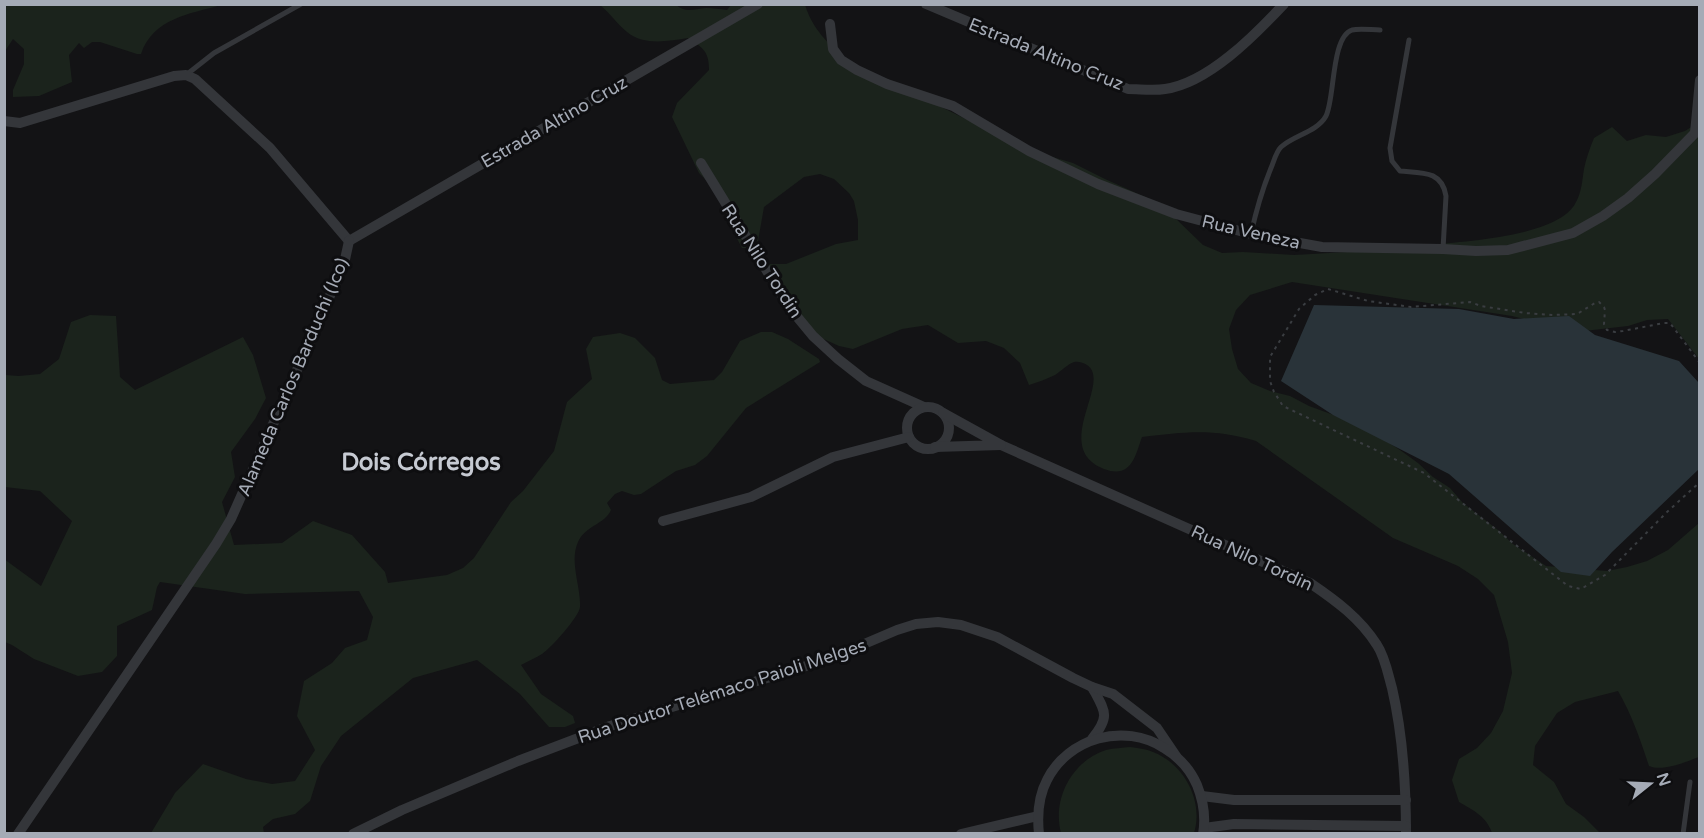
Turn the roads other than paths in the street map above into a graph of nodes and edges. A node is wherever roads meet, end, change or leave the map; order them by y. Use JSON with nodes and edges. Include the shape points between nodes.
{"nodes":[{"id":1,"x":301,"y":4,"type":"edge"},
{"id":2,"x":758,"y":4,"type":"edge"},
{"id":3,"x":926,"y":4,"type":"edge"},
{"id":4,"x":1284,"y":4,"type":"edge"},
{"id":5,"x":830,"y":24,"type":"dead end"},
{"id":6,"x":1380,"y":30,"type":"dead end"},
{"id":7,"x":1409,"y":40,"type":"dead end"},
{"id":8,"x":186,"y":75,"type":"junction"},
{"id":9,"x":1700,"y":80,"type":"edge"},
{"id":10,"x":4,"y":121,"type":"edge"},
{"id":11,"x":1698,"y":134,"type":"edge"},
{"id":12,"x":701,"y":163,"type":"dead end"},
{"id":13,"x":1251,"y":234,"type":"junction"},
{"id":14,"x":350,"y":241,"type":"junction"},
{"id":15,"x":1443,"y":249,"type":"junction"},
{"id":16,"x":924,"y":407,"type":"junction"},
{"id":17,"x":943,"y":413,"type":"junction"},
{"id":18,"x":909,"y":437,"type":"junction"},
{"id":19,"x":1001,"y":445,"type":"junction"},
{"id":20,"x":935,"y":447,"type":"junction"},
{"id":21,"x":663,"y":521,"type":"dead end"},
{"id":22,"x":1092,"y":687,"type":"junction"},
{"id":23,"x":1092,"y":739,"type":"junction"},
{"id":24,"x":1176,"y":756,"type":"junction"},
{"id":25,"x":1690,"y":782,"type":"dead end"},
{"id":26,"x":1202,"y":796,"type":"junction"},
{"id":27,"x":1406,"y":800,"type":"junction"},
{"id":28,"x":1038,"y":816,"type":"junction"},
{"id":29,"x":1406,"y":830,"type":"edge"},
{"id":30,"x":1203,"y":831,"type":"edge"},
{"id":31,"x":970,"y":833,"type":"edge"},
{"id":32,"x":18,"y":834,"type":"edge"},
{"id":33,"x":353,"y":834,"type":"edge"},
{"id":34,"x":961,"y":834,"type":"edge"},
{"id":35,"x":1039,"y":834,"type":"edge"},
{"id":36,"x":1683,"y":834,"type":"edge"}],
"edges":[{"from":1,"to":8,"type":"lane","via":[[214,53]]},
{"from":2,"to":14,"type":"street","name":"Estrada Altino Cruz"},
{"from":3,"to":4,"type":"street","name":"Estrada Altino Cruz","via":[[1128,89],[1151,90],[1196,80],[1239,48]]},
{"from":5,"to":13,"type":"street","name":"Rua Veneza","via":[[833,49],[841,60],[857,70],[953,106],[1029,151],[1098,184],[1176,214]]},
{"from":6,"to":13,"type":"lane","via":[[1352,30],[1343,37],[1326,117],[1279,149],[1262,189]]},
{"from":7,"to":15,"type":"lane","via":[[1390,148],[1392,161],[1400,171],[1428,173],[1440,179],[1446,196]]},
{"from":8,"to":10,"type":"street","via":[[20,123]]},
{"from":8,"to":14,"type":"street","name":"Alameda Carlos Barduchi (Ico)","via":[[270,148]]},
{"from":9,"to":11,"type":"street"},
{"from":11,"to":15,"type":"street","name":"Rua Veneza","via":[[1628,198],[1573,233],[1508,250]]},
{"from":12,"to":16,"type":"street","name":"Rua Nilo Tordin","via":[[789,306],[813,336],[866,381]]},
{"from":13,"to":15,"type":"street","name":"Rua Veneza","via":[[1322,247]]},
{"from":14,"to":32,"type":"street","name":"Alameda Carlos Barduchi (Ico)","via":[[344,264],[231,519]]},
{"from":16,"to":17,"type":"street"},
{"from":16,"to":18,"type":"street","via":[[908,420]]},
{"from":17,"to":19,"type":"street","name":"Rua Nilo Tordin"},
{"from":17,"to":20,"type":"street","via":[[948,432],[946,439]]},
{"from":18,"to":20,"type":"street","via":[[922,448]]},
{"from":18,"to":21,"type":"street","via":[[833,457],[751,497]]},
{"from":19,"to":20,"type":"street","name":"Rua Nilo Tordin"},
{"from":19,"to":27,"type":"street","name":"Rua Nilo Tordin","via":[[1310,583],[1339,603],[1378,646],[1388,673],[1399,720]]},
{"from":22,"to":23,"type":"street","via":[[1105,718]]},
{"from":22,"to":24,"type":"street","name":"Rua Doutor Telémaco Paioli Melges","via":[[1113,693],[1157,729]]},
{"from":22,"to":33,"type":"street","name":"Rua Doutor Telémaco Paioli Melges","via":[[997,637],[961,625],[916,624],[819,662],[610,726],[423,801]]},
{"from":23,"to":24,"type":"street","via":[[1133,735],[1156,742]]},
{"from":23,"to":28,"type":"street","via":[[1059,762],[1043,789]]},
{"from":24,"to":26,"type":"street","name":"Rua Doutor Telémaco Paioli Melges","via":[[1192,774]]},
{"from":25,"to":36,"type":"lane"},
{"from":26,"to":27,"type":"street","via":[[1234,800]]},
{"from":26,"to":30,"type":"street"},
{"from":27,"to":29,"type":"street","name":"Rua Nilo Tordin"},
{"from":28,"to":31,"type":"street"},
{"from":28,"to":35,"type":"street"},
{"from":29,"to":30,"type":"street","via":[[1234,824]]},
{"from":31,"to":34,"type":"street"}]}
